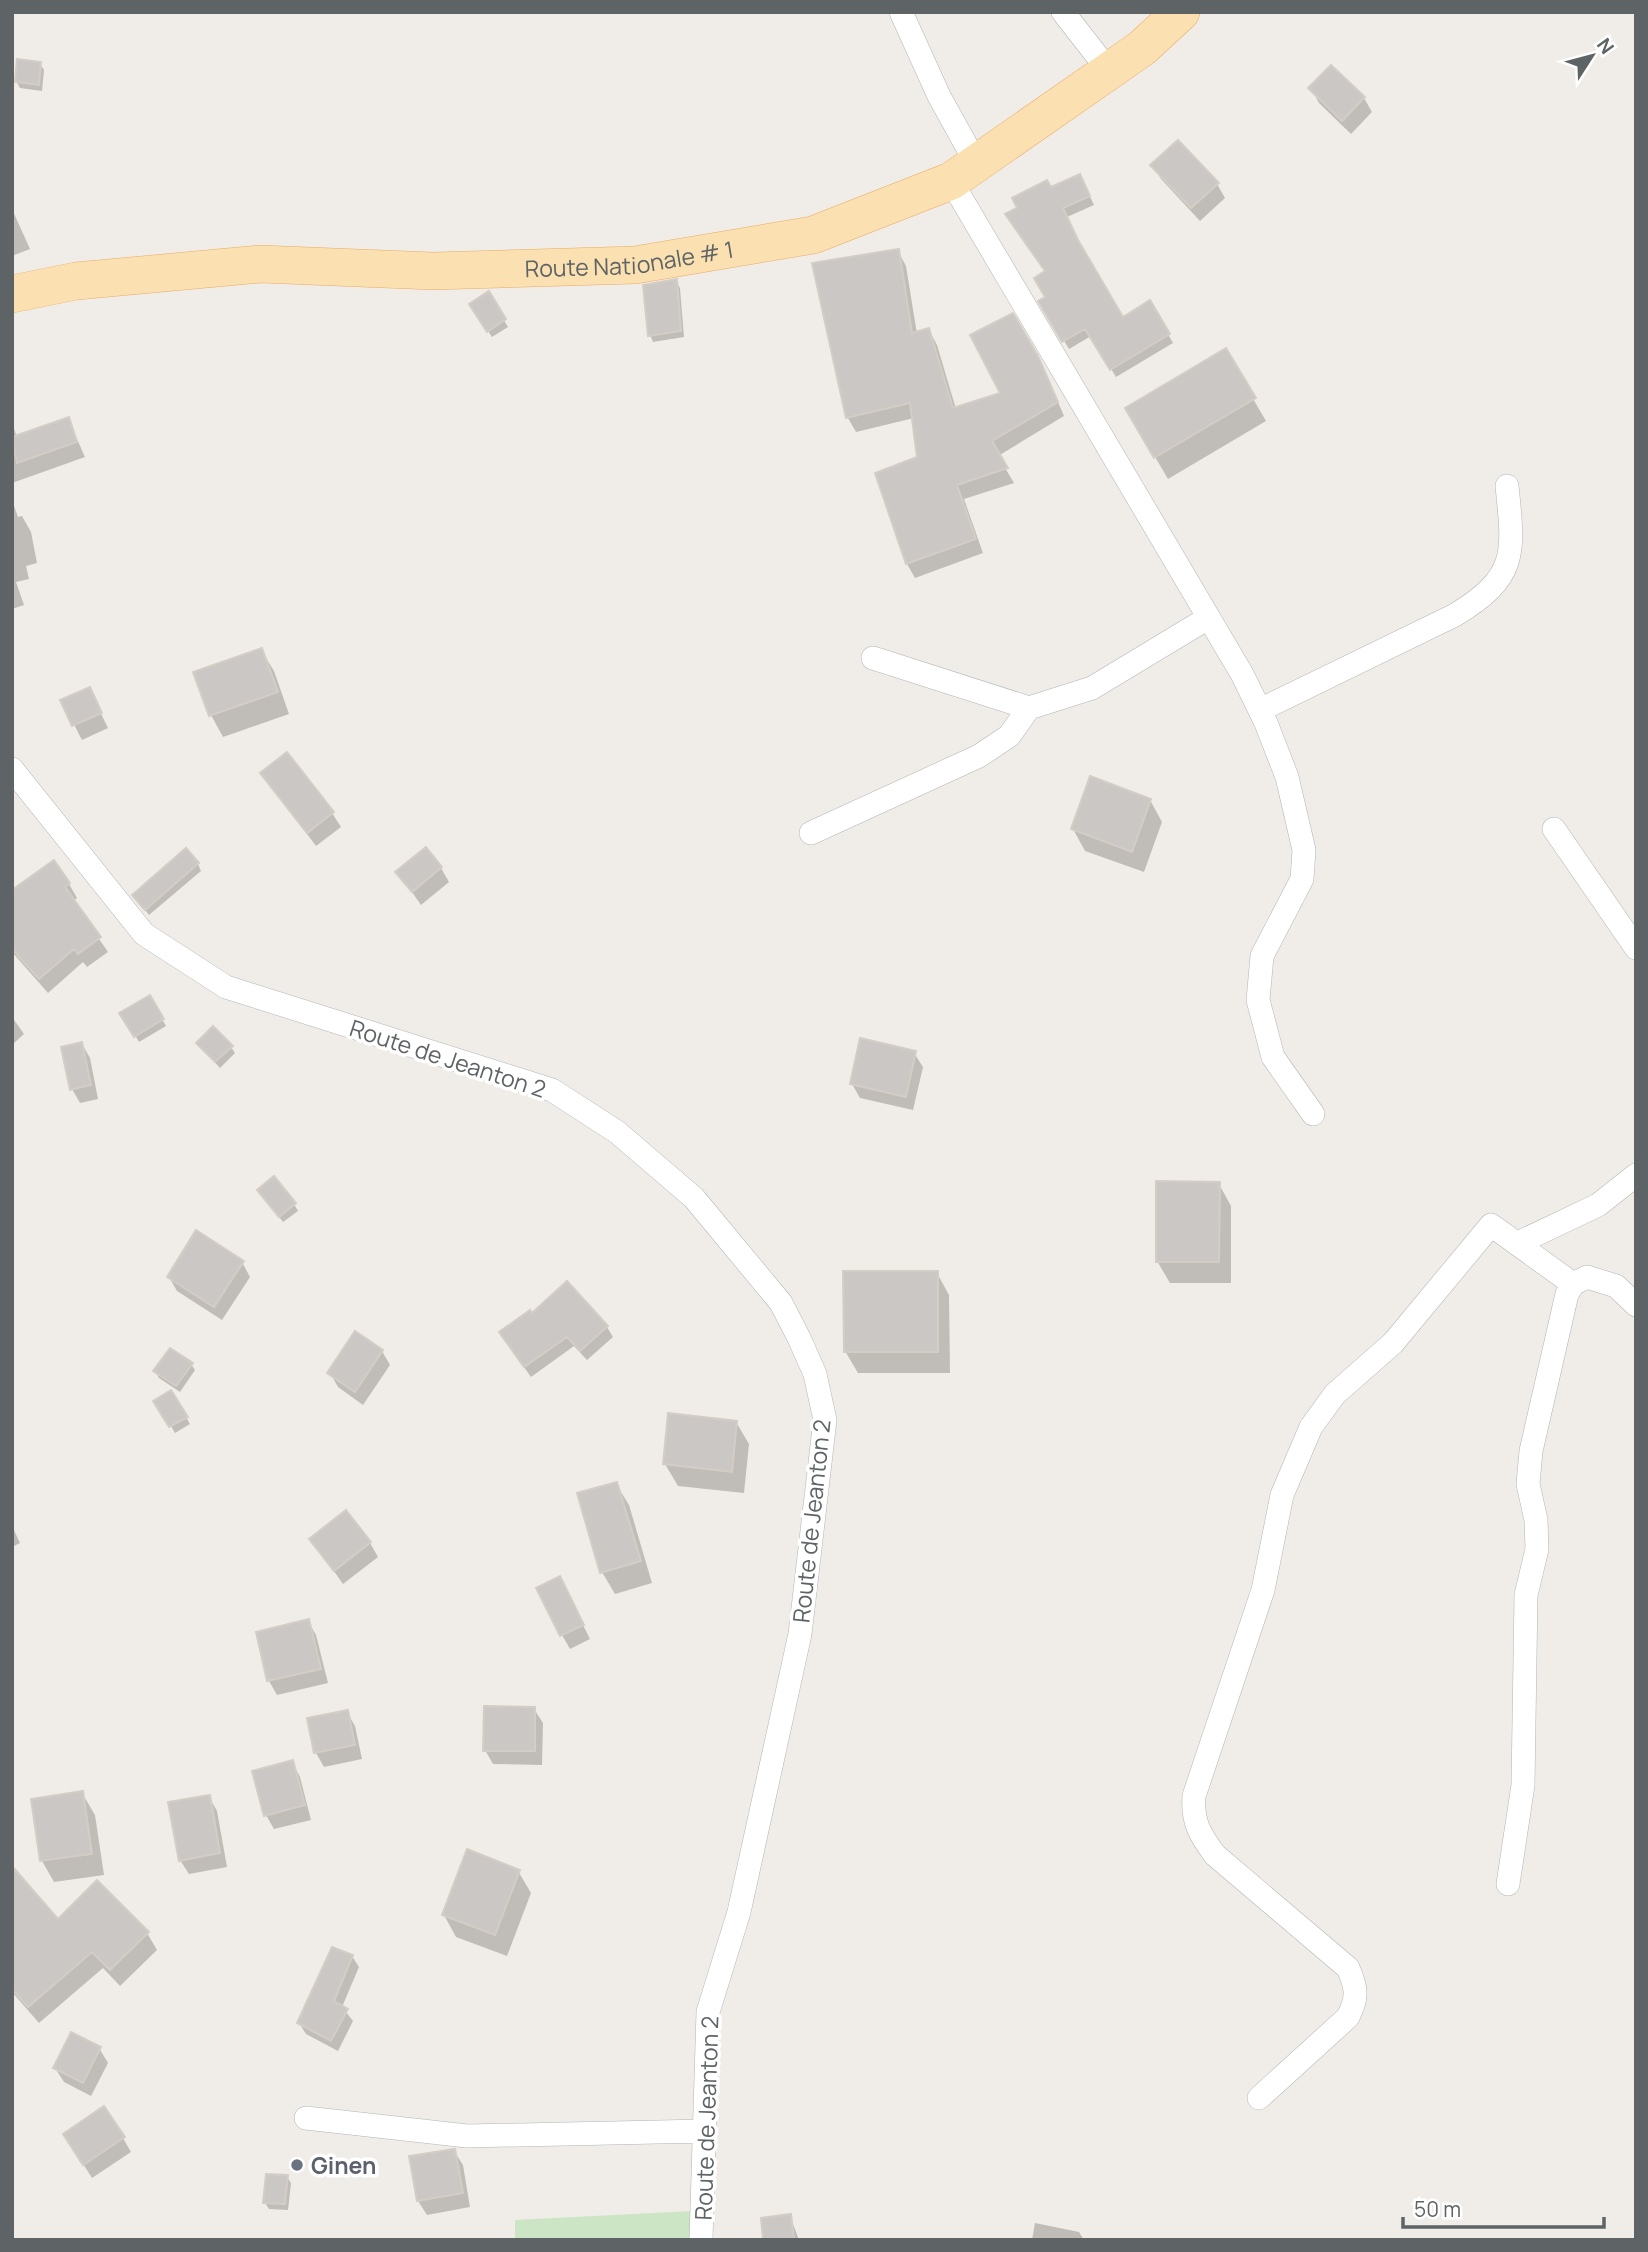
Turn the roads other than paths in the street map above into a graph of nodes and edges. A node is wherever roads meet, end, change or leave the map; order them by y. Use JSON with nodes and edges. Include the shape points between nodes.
{"nodes":[{"id":1,"x":901,"y":12,"type":"edge"},
{"id":2,"x":1063,"y":12,"type":"edge"},
{"id":3,"x":1181,"y":12,"type":"edge"},
{"id":4,"x":1109,"y":71,"type":"junction"},
{"id":5,"x":964,"y":172,"type":"junction"},
{"id":6,"x":12,"y":294,"type":"edge"},
{"id":7,"x":1507,"y":486,"type":"dead end"},
{"id":8,"x":1208,"y":618,"type":"junction"},
{"id":9,"x":873,"y":657,"type":"dead end"},
{"id":10,"x":1029,"y":708,"type":"junction"},
{"id":11,"x":1260,"y":710,"type":"junction"},
{"id":12,"x":12,"y":769,"type":"edge"},
{"id":13,"x":1554,"y":829,"type":"dead end"},
{"id":14,"x":811,"y":833,"type":"dead end"},
{"id":15,"x":1636,"y":948,"type":"edge"},
{"id":16,"x":1313,"y":1114,"type":"dead end"},
{"id":17,"x":1636,"y":1175,"type":"edge"},
{"id":18,"x":1517,"y":1243,"type":"junction"},
{"id":19,"x":1573,"y":1284,"type":"junction"},
{"id":20,"x":1636,"y":1305,"type":"edge"},
{"id":21,"x":1508,"y":1884,"type":"dead end"},
{"id":22,"x":1259,"y":2098,"type":"dead end"},
{"id":23,"x":306,"y":2118,"type":"dead end"},
{"id":24,"x":704,"y":2131,"type":"junction"},
{"id":25,"x":701,"y":2240,"type":"edge"}],
"edges":[{"from":1,"to":5,"type":"street","via":[[939,96]]},
{"from":2,"to":4,"type":"street"},
{"from":3,"to":4,"type":"main road","name":"Route Nationale # 1"},
{"from":4,"to":5,"type":"main road","name":"Route Nationale # 1"},
{"from":5,"to":6,"type":"main road","name":"Route Nationale # 1","via":[[813,235],[635,264],[433,271],[260,264],[76,281]]},
{"from":5,"to":8,"type":"street"},
{"from":7,"to":11,"type":"street","via":[[1513,542],[1502,575],[1485,597]]},
{"from":8,"to":10,"type":"street","via":[[1092,688]]},
{"from":8,"to":11,"type":"street"},
{"from":9,"to":10,"type":"street"},
{"from":10,"to":14,"type":"street","via":[[1010,736],[979,756]]},
{"from":11,"to":16,"type":"street","via":[[1287,777],[1304,850],[1301,878],[1262,956],[1258,1000],[1273,1057]]},
{"from":12,"to":24,"type":"street","name":"Route de Jeanton 2","via":[[144,934],[226,987],[552,1090],[617,1132],[694,1198],[781,1303],[799,1338],[816,1374],[825,1420],[800,1634],[739,1912],[708,2012]]},
{"from":13,"to":15,"type":"street"},
{"from":17,"to":18,"type":"street","via":[[1598,1205]]},
{"from":18,"to":19,"type":"street"},
{"from":18,"to":22,"type":"street","via":[[1491,1225],[1393,1343],[1335,1394],[1311,1427],[1282,1495],[1263,1590],[1194,1796],[1193,1817],[1215,1855],[1348,1968],[1356,2001],[1348,2017]]},
{"from":19,"to":20,"type":"street","via":[[1587,1277],[1598,1278],[1616,1286]]},
{"from":19,"to":21,"type":"street","via":[[1557,1327],[1531,1451],[1528,1484],[1537,1549],[1526,1595],[1523,1785]]},
{"from":23,"to":24,"type":"street","via":[[467,2136]]},
{"from":24,"to":25,"type":"street","name":"Route de Jeanton 2"}]}
